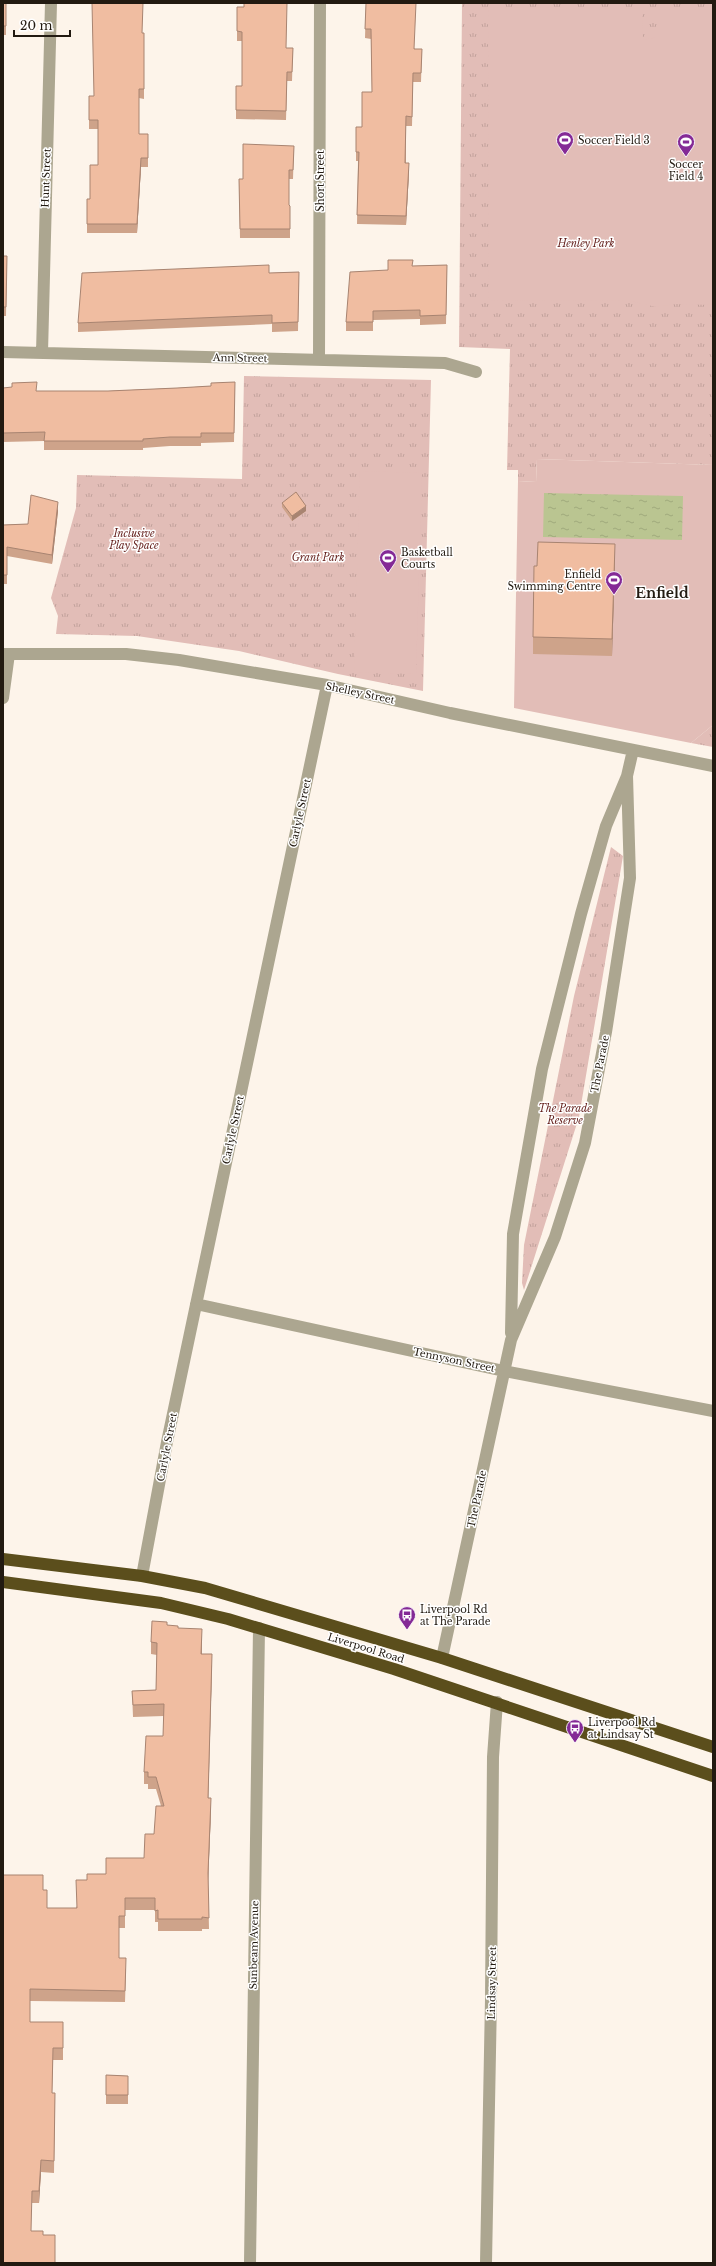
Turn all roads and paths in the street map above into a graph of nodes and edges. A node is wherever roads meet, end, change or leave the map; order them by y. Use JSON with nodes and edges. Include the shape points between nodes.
{"nodes":[{"id":1,"x":51,"y":3,"type":"edge"},
{"id":2,"x":320,"y":3,"type":"edge"},
{"id":3,"x":3,"y":352,"type":"edge"},
{"id":4,"x":42,"y":353,"type":"junction"},
{"id":5,"x":319,"y":359,"type":"junction"},
{"id":6,"x":476,"y":372,"type":"dead end"},
{"id":7,"x":6,"y":654,"type":"edge"},
{"id":8,"x":327,"y":685,"type":"junction"},
{"id":9,"x":3,"y":698,"type":"edge"},
{"id":10,"x":633,"y":750,"type":"junction"},
{"id":11,"x":713,"y":766,"type":"edge"},
{"id":12,"x":627,"y":776,"type":"junction"},
{"id":13,"x":196,"y":1304,"type":"junction"},
{"id":14,"x":511,"y":1340,"type":"junction"},
{"id":15,"x":504,"y":1371,"type":"junction"},
{"id":16,"x":713,"y":1411,"type":"edge"},
{"id":17,"x":3,"y":1559,"type":"edge"},
{"id":18,"x":142,"y":1576,"type":"junction"},
{"id":19,"x":3,"y":1582,"type":"edge"},
{"id":20,"x":259,"y":1628,"type":"junction"},
{"id":21,"x":442,"y":1658,"type":"junction"},
{"id":22,"x":497,"y":1702,"type":"junction"},
{"id":23,"x":713,"y":1747,"type":"edge"},
{"id":24,"x":713,"y":1776,"type":"edge"},
{"id":25,"x":250,"y":2263,"type":"edge"},
{"id":26,"x":486,"y":2263,"type":"edge"}],
"edges":[{"from":1,"to":4,"type":"street","name":"Hunt Street"},
{"from":2,"to":5,"type":"street","name":"Short Street"},
{"from":3,"to":4,"type":"street","name":"Ann Street"},
{"from":4,"to":5,"type":"street","name":"Ann Street"},
{"from":5,"to":6,"type":"street","name":"Ann Street","via":[[445,363]]},
{"from":7,"to":8,"type":"street","name":"Shelley Street","via":[[132,655],[179,660]]},
{"from":7,"to":9,"type":"street"},
{"from":8,"to":10,"type":"street","name":"Shelley Street"},
{"from":8,"to":13,"type":"street","name":"Carlyle Street"},
{"from":10,"to":11,"type":"street","name":"Shelley Street"},
{"from":10,"to":12,"type":"street","name":"The Parade"},
{"from":12,"to":14,"type":"street","name":"The Parade","via":[[606,826],[542,1069],[513,1234]]},
{"from":12,"to":14,"type":"street","name":"The Parade","via":[[630,878],[606,1032],[585,1142],[555,1237]]},
{"from":13,"to":15,"type":"street","name":"Tennyson Street"},
{"from":13,"to":18,"type":"street","name":"Carlyle Street"},
{"from":14,"to":15,"type":"street","name":"The Parade"},
{"from":15,"to":16,"type":"street","name":"Tennyson Street"},
{"from":15,"to":21,"type":"street","name":"The Parade"},
{"from":17,"to":18,"type":"highway","name":"Liverpool Road"},
{"from":18,"to":21,"type":"highway","name":"Liverpool Road","via":[[205,1588]]},
{"from":19,"to":20,"type":"highway","name":"Liverpool Road","via":[[161,1603]]},
{"from":20,"to":22,"type":"highway","name":"Liverpool Road"},
{"from":20,"to":25,"type":"street","name":"Sunbeam Avenue"},
{"from":21,"to":23,"type":"highway","name":"Liverpool Road"},
{"from":22,"to":24,"type":"highway","name":"Liverpool Road"},
{"from":22,"to":26,"type":"street","name":"Lindsay Street","via":[[493,1756],[492,1999]]}]}
